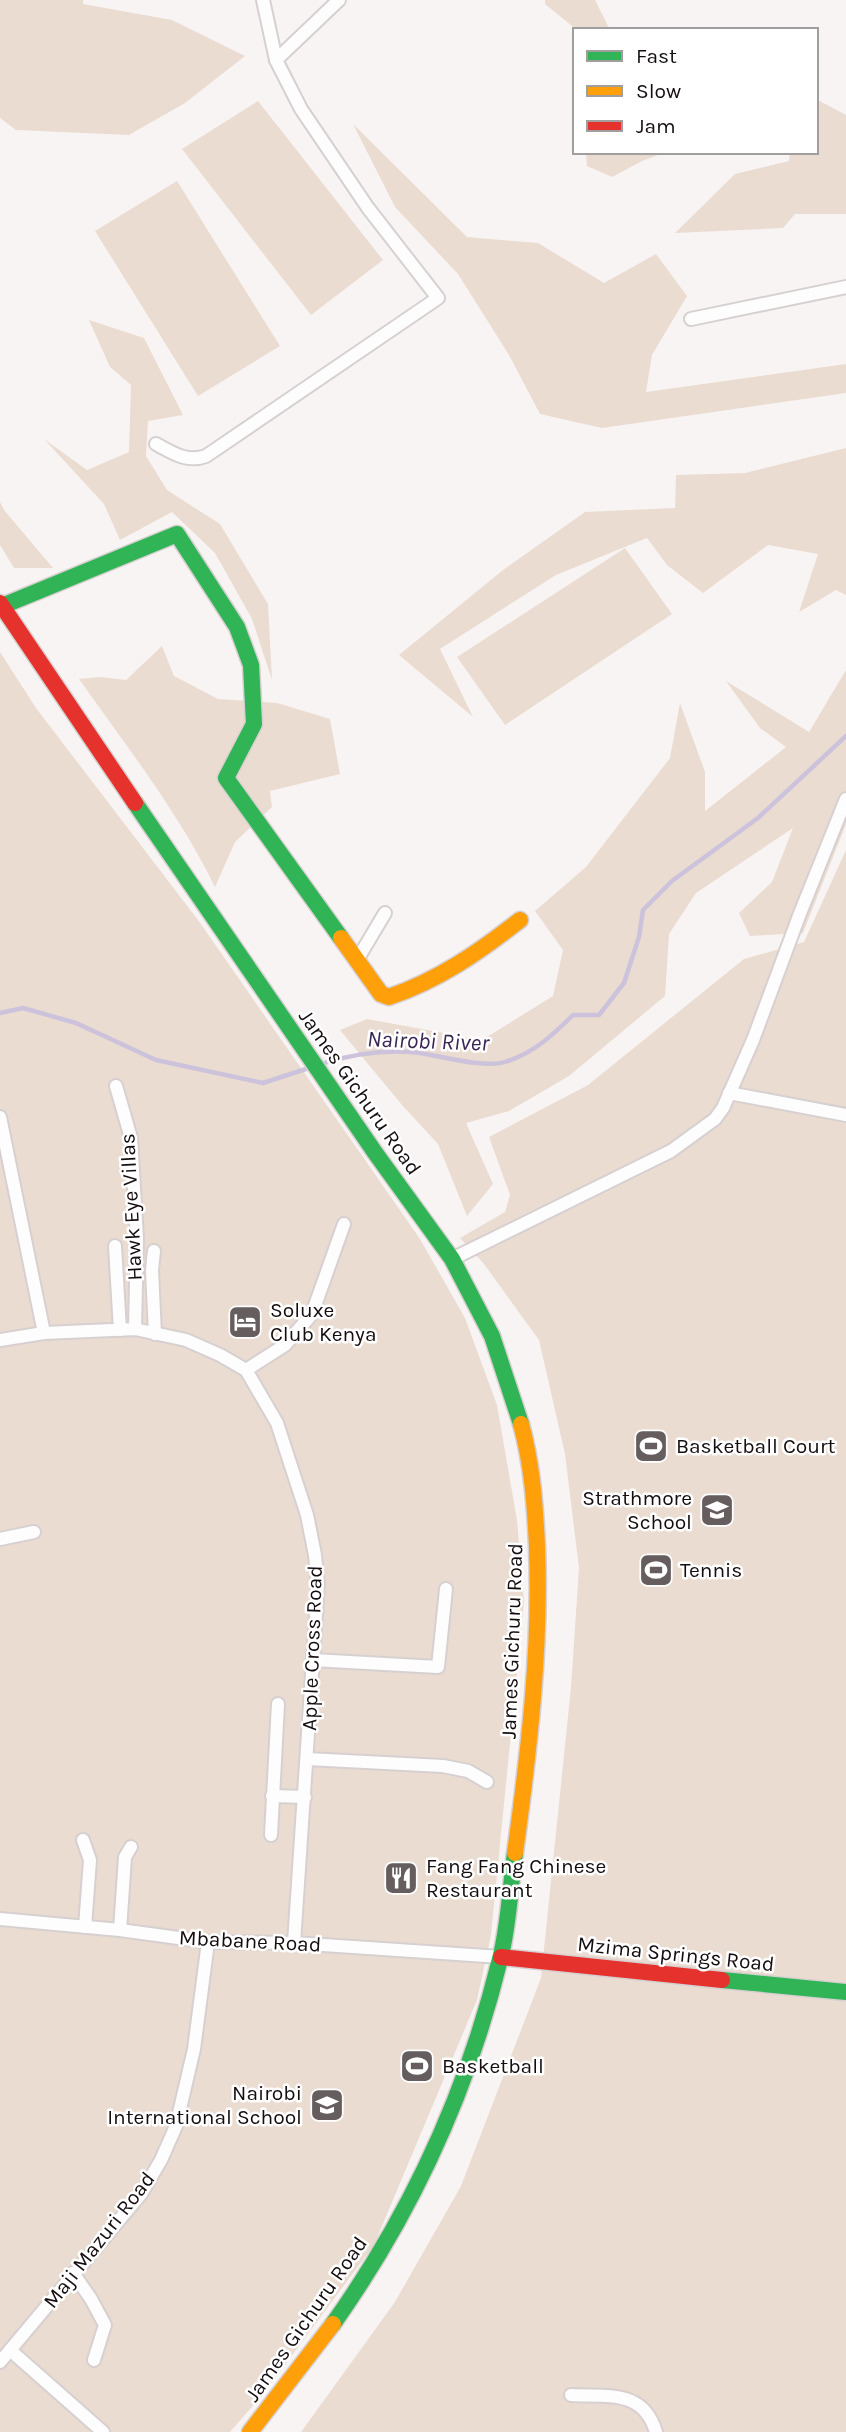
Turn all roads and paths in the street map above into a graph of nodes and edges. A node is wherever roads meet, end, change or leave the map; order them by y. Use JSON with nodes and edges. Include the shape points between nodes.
{"nodes":[{"id":1,"x":263,"y":0,"type":"edge"},
{"id":2,"x":339,"y":0,"type":"edge"},
{"id":3,"x":276,"y":60,"type":"junction"},
{"id":4,"x":846,"y":287,"type":"edge"},
{"id":5,"x":691,"y":319,"type":"dead end"},
{"id":6,"x":156,"y":444,"type":"dead end"},
{"id":7,"x":1,"y":605,"type":"edge"},
{"id":8,"x":846,"y":799,"type":"edge"},
{"id":9,"x":385,"y":913,"type":"dead end"},
{"id":10,"x":520,"y":920,"type":"dead end"},
{"id":11,"x":357,"y":960,"type":"junction"},
{"id":12,"x":117,"y":1086,"type":"dead end"},
{"id":13,"x":729,"y":1094,"type":"junction"},
{"id":14,"x":846,"y":1115,"type":"edge"},
{"id":15,"x":0,"y":1117,"type":"edge"},
{"id":16,"x":344,"y":1224,"type":"dead end"},
{"id":17,"x":115,"y":1246,"type":"dead end"},
{"id":18,"x":154,"y":1251,"type":"dead end"},
{"id":19,"x":452,"y":1259,"type":"junction"},
{"id":20,"x":135,"y":1329,"type":"junction"},
{"id":21,"x":120,"y":1330,"type":"junction"},
{"id":22,"x":44,"y":1333,"type":"junction"},
{"id":23,"x":155,"y":1334,"type":"junction"},
{"id":24,"x":0,"y":1340,"type":"edge"},
{"id":25,"x":246,"y":1370,"type":"junction"},
{"id":26,"x":34,"y":1532,"type":"dead end"},
{"id":27,"x":0,"y":1539,"type":"edge"},
{"id":28,"x":446,"y":1589,"type":"dead end"},
{"id":29,"x":313,"y":1660,"type":"junction"},
{"id":30,"x":278,"y":1704,"type":"dead end"},
{"id":31,"x":307,"y":1759,"type":"junction"},
{"id":32,"x":487,"y":1782,"type":"dead end"},
{"id":33,"x":272,"y":1796,"type":"junction"},
{"id":34,"x":305,"y":1797,"type":"junction"},
{"id":35,"x":271,"y":1835,"type":"dead end"},
{"id":36,"x":83,"y":1840,"type":"dead end"},
{"id":37,"x":131,"y":1847,"type":"dead end"},
{"id":38,"x":0,"y":1919,"type":"edge"},
{"id":39,"x":85,"y":1927,"type":"junction"},
{"id":40,"x":120,"y":1930,"type":"junction"},
{"id":41,"x":208,"y":1942,"type":"junction"},
{"id":42,"x":294,"y":1943,"type":"junction"},
{"id":43,"x":501,"y":1956,"type":"junction"},
{"id":44,"x":846,"y":1992,"type":"edge"},
{"id":45,"x":73,"y":2273,"type":"junction"},
{"id":46,"x":10,"y":2350,"type":"junction"},
{"id":47,"x":94,"y":2360,"type":"dead end"},
{"id":48,"x":0,"y":2362,"type":"edge"},
{"id":49,"x":571,"y":2395,"type":"dead end"},
{"id":50,"x":103,"y":2432,"type":"edge"},
{"id":51,"x":250,"y":2432,"type":"edge"},
{"id":52,"x":656,"y":2432,"type":"edge"}],
"edges":[{"from":1,"to":3,"type":"street"},
{"from":2,"to":3,"type":"street"},
{"from":3,"to":6,"type":"street","via":[[301,109],[368,208],[438,298],[206,456],[188,459]]},
{"from":4,"to":5,"type":"street"},
{"from":7,"to":11,"type":"main road","via":[[177,534],[237,627],[251,664],[254,724],[226,778]]},
{"from":7,"to":19,"type":"main road","name":"James Gichuru Road"},
{"from":8,"to":13,"type":"street"},
{"from":9,"to":11,"type":"street"},
{"from":10,"to":11,"type":"main road","via":[[459,967],[389,997],[381,994]]},
{"from":12,"to":20,"type":"street","name":"Hawk Eye Villas","via":[[131,1139],[137,1238]]},
{"from":13,"to":14,"type":"street"},
{"from":13,"to":19,"type":"street","via":[[715,1119],[671,1151]]},
{"from":15,"to":22,"type":"street"},
{"from":16,"to":25,"type":"street","via":[[312,1314],[285,1345]]},
{"from":17,"to":21,"type":"street"},
{"from":18,"to":23,"type":"street"},
{"from":19,"to":43,"type":"main road","name":"James Gichuru Road","via":[[492,1336],[512,1391],[527,1446],[537,1521],[536,1679]]},
{"from":20,"to":21,"type":"street"},
{"from":20,"to":23,"type":"street"},
{"from":21,"to":22,"type":"street"},
{"from":22,"to":24,"type":"street"},
{"from":23,"to":25,"type":"street","via":[[186,1340]]},
{"from":25,"to":29,"type":"street","name":"Apple Cross Road","via":[[277,1423],[307,1515],[318,1584]]},
{"from":26,"to":27,"type":"street"},
{"from":28,"to":29,"type":"street","via":[[438,1667]]},
{"from":29,"to":31,"type":"street","name":"Apple Cross Road"},
{"from":30,"to":33,"type":"street"},
{"from":31,"to":32,"type":"street","via":[[443,1766],[468,1771]]},
{"from":31,"to":34,"type":"street","name":"Apple Cross Road"},
{"from":33,"to":34,"type":"street"},
{"from":33,"to":35,"type":"street"},
{"from":34,"to":42,"type":"street","name":"Apple Cross Road"},
{"from":36,"to":39,"type":"street","via":[[90,1860]]},
{"from":37,"to":40,"type":"street","via":[[125,1857]]},
{"from":38,"to":39,"type":"street","name":"Mbabane Road"},
{"from":39,"to":40,"type":"street","name":"Mbabane Road"},
{"from":40,"to":41,"type":"street","name":"Mbabane Road"},
{"from":41,"to":42,"type":"street","name":"Mbabane Road"},
{"from":41,"to":45,"type":"street","name":"Maji Mazuri Road","via":[[194,2049],[176,2126],[141,2194]]},
{"from":42,"to":43,"type":"street","name":"Mbabane Road"},
{"from":43,"to":44,"type":"main road","name":"Mzima Springs Road"},
{"from":43,"to":51,"type":"main road","name":"James Gichuru Road","via":[[439,2140],[398,2222],[367,2276]]},
{"from":45,"to":46,"type":"street","name":"Maji Mazuri Road"},
{"from":45,"to":47,"type":"street","via":[[104,2325]]},
{"from":46,"to":48,"type":"street","name":"Maji Mazuri Road"},
{"from":46,"to":50,"type":"street"},
{"from":49,"to":52,"type":"street","via":[[634,2401],[652,2418]]}]}
